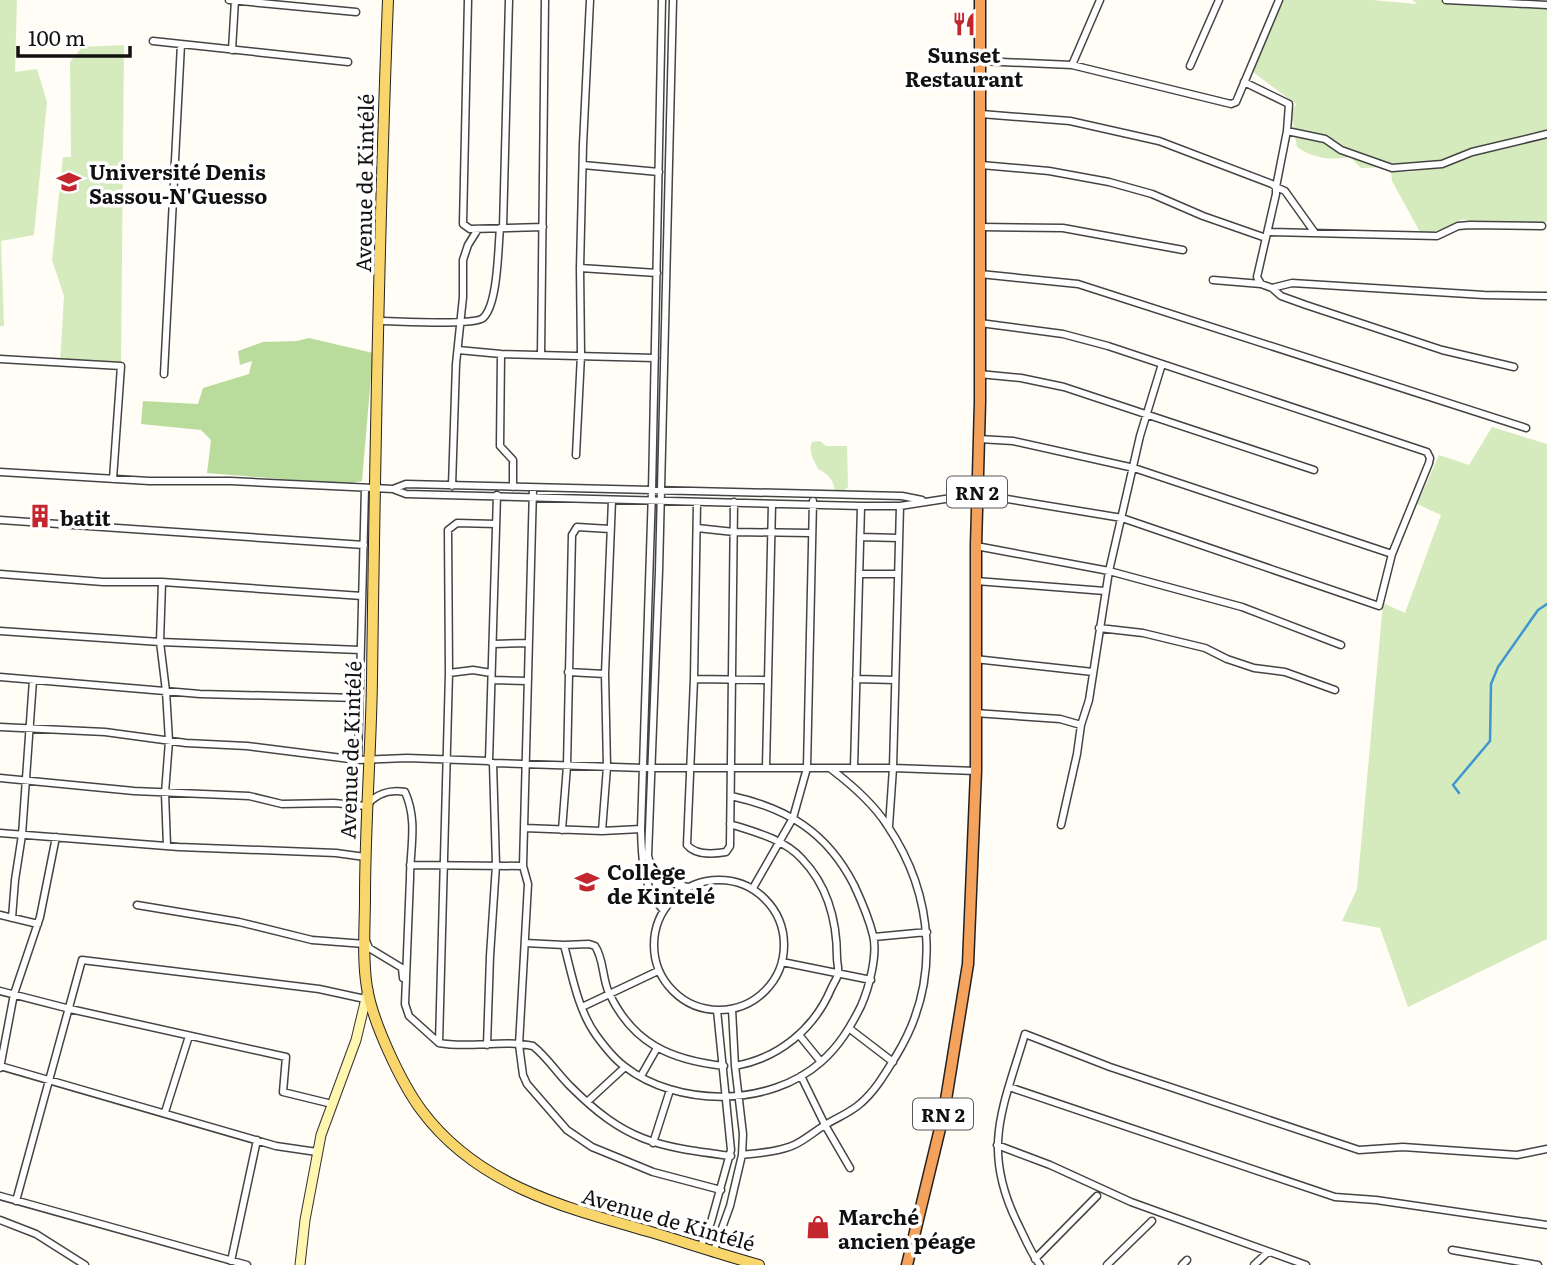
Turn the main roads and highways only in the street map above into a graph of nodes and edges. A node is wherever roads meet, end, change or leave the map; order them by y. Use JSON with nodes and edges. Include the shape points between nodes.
{"nodes":[{"id":1,"x":388,"y":0,"type":"edge"},
{"id":2,"x":980,"y":0,"type":"edge"},
{"id":3,"x":913,"y":1243,"type":"junction"},
{"id":4,"x":759,"y":1265,"type":"edge"},
{"id":5,"x":901,"y":1265,"type":"edge"},
{"id":6,"x":907,"y":1265,"type":"edge"}],
"edges":[{"from":1,"to":4,"type":"main road","name":"Avenue de Kintélé","via":[[380,321],[369,488],[366,994],[413,1098],[435,1127],[463,1152],[526,1193]]},
{"from":2,"to":3,"type":"highway","number":"RN 2","via":[[976,771],[968,964],[944,1112]]},
{"from":3,"to":5,"type":"highway","number":"RN 2"},
{"from":3,"to":6,"type":"highway","number":"RN 2"}]}
